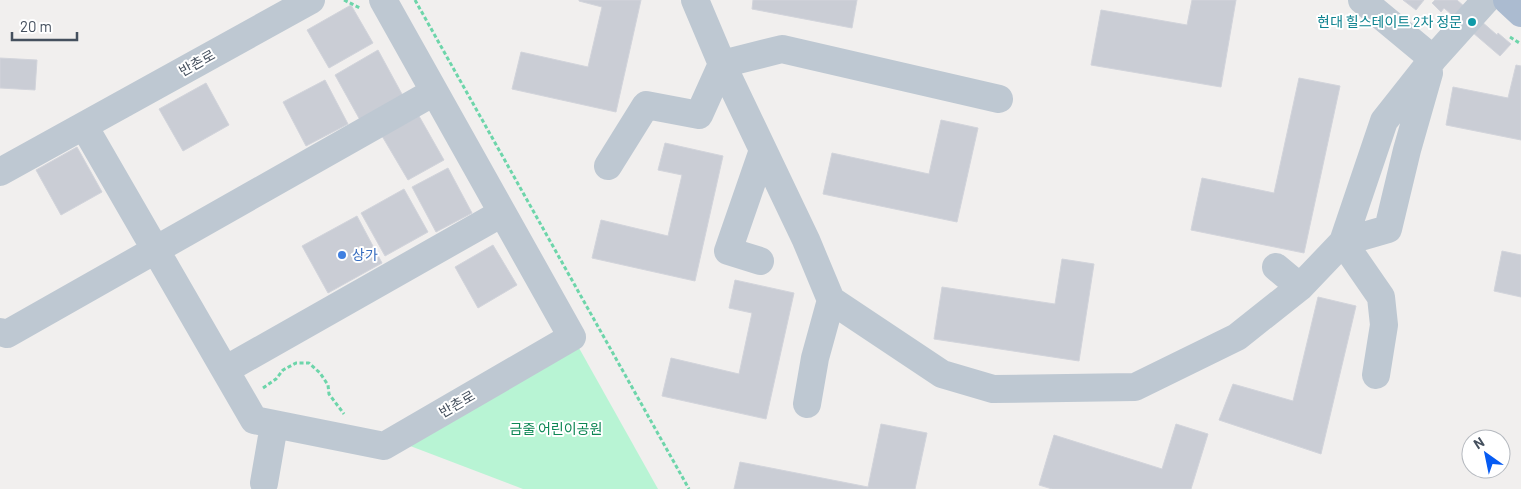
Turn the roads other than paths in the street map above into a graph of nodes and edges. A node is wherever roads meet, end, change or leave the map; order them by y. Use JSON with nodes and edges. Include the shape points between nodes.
{"nodes":[{"id":1,"x":311,"y":0,"type":"edge"},
{"id":2,"x":694,"y":0,"type":"edge"},
{"id":3,"x":1362,"y":0,"type":"edge"},
{"id":4,"x":1486,"y":0,"type":"edge"},
{"id":5,"x":1507,"y":0,"type":"edge"},
{"id":6,"x":372,"y":5,"type":"edge"},
{"id":7,"x":1515,"y":25,"type":"edge"},
{"id":8,"x":1433,"y":59,"type":"junction"},
{"id":9,"x":722,"y":64,"type":"junction"},
{"id":10,"x":434,"y":92,"type":"junction"},
{"id":11,"x":998,"y":99,"type":"dead end"},
{"id":12,"x":84,"y":126,"type":"junction"},
{"id":13,"x":763,"y":150,"type":"junction"},
{"id":14,"x":608,"y":166,"type":"dead end"},
{"id":15,"x":0,"y":172,"type":"edge"},
{"id":16,"x":502,"y":213,"type":"junction"},
{"id":17,"x":1343,"y":242,"type":"junction"},
{"id":18,"x":155,"y":250,"type":"junction"},
{"id":19,"x":760,"y":261,"type":"dead end"},
{"id":20,"x":1276,"y":267,"type":"dead end"},
{"id":21,"x":1300,"y":287,"type":"junction"},
{"id":22,"x":831,"y":300,"type":"junction"},
{"id":23,"x":0,"y":332,"type":"edge"},
{"id":24,"x":1376,"y":375,"type":"dead end"},
{"id":25,"x":230,"y":378,"type":"junction"},
{"id":26,"x":808,"y":404,"type":"dead end"},
{"id":27,"x":274,"y":425,"type":"junction"},
{"id":28,"x":264,"y":483,"type":"dead end"}],
"edges":[{"from":1,"to":12,"type":"street","name":"반촌로"},
{"from":2,"to":9,"type":"street"},
{"from":3,"to":8,"type":"street"},
{"from":4,"to":8,"type":"street"},
{"from":5,"to":7,"type":"main road"},
{"from":6,"to":10,"type":"street","name":"반촌로"},
{"from":8,"to":17,"type":"street","via":[[1384,121]]},
{"from":8,"to":17,"type":"street","via":[[1406,150],[1388,229]]},
{"from":9,"to":11,"type":"street","via":[[782,49]]},
{"from":9,"to":13,"type":"street"},
{"from":9,"to":14,"type":"street","via":[[699,115],[646,105]]},
{"from":10,"to":16,"type":"street","name":"반촌로"},
{"from":10,"to":18,"type":"street"},
{"from":12,"to":15,"type":"street","name":"반촌로"},
{"from":12,"to":18,"type":"street","name":"반촌로"},
{"from":13,"to":19,"type":"street","via":[[728,251]]},
{"from":13,"to":22,"type":"street"},
{"from":16,"to":25,"type":"street"},
{"from":16,"to":27,"type":"street","name":"반촌로","via":[[572,337],[384,446]]},
{"from":17,"to":21,"type":"street"},
{"from":17,"to":24,"type":"street","via":[[1381,297],[1384,325]]},
{"from":18,"to":23,"type":"street","via":[[7,334]]},
{"from":18,"to":25,"type":"street","name":"반촌로"},
{"from":20,"to":21,"type":"street"},
{"from":21,"to":22,"type":"street","via":[[1237,337],[1135,387],[993,389],[942,374]]},
{"from":22,"to":26,"type":"street","via":[[815,358]]},
{"from":25,"to":27,"type":"street","name":"반촌로","via":[[254,420]]},
{"from":27,"to":28,"type":"street"}]}
